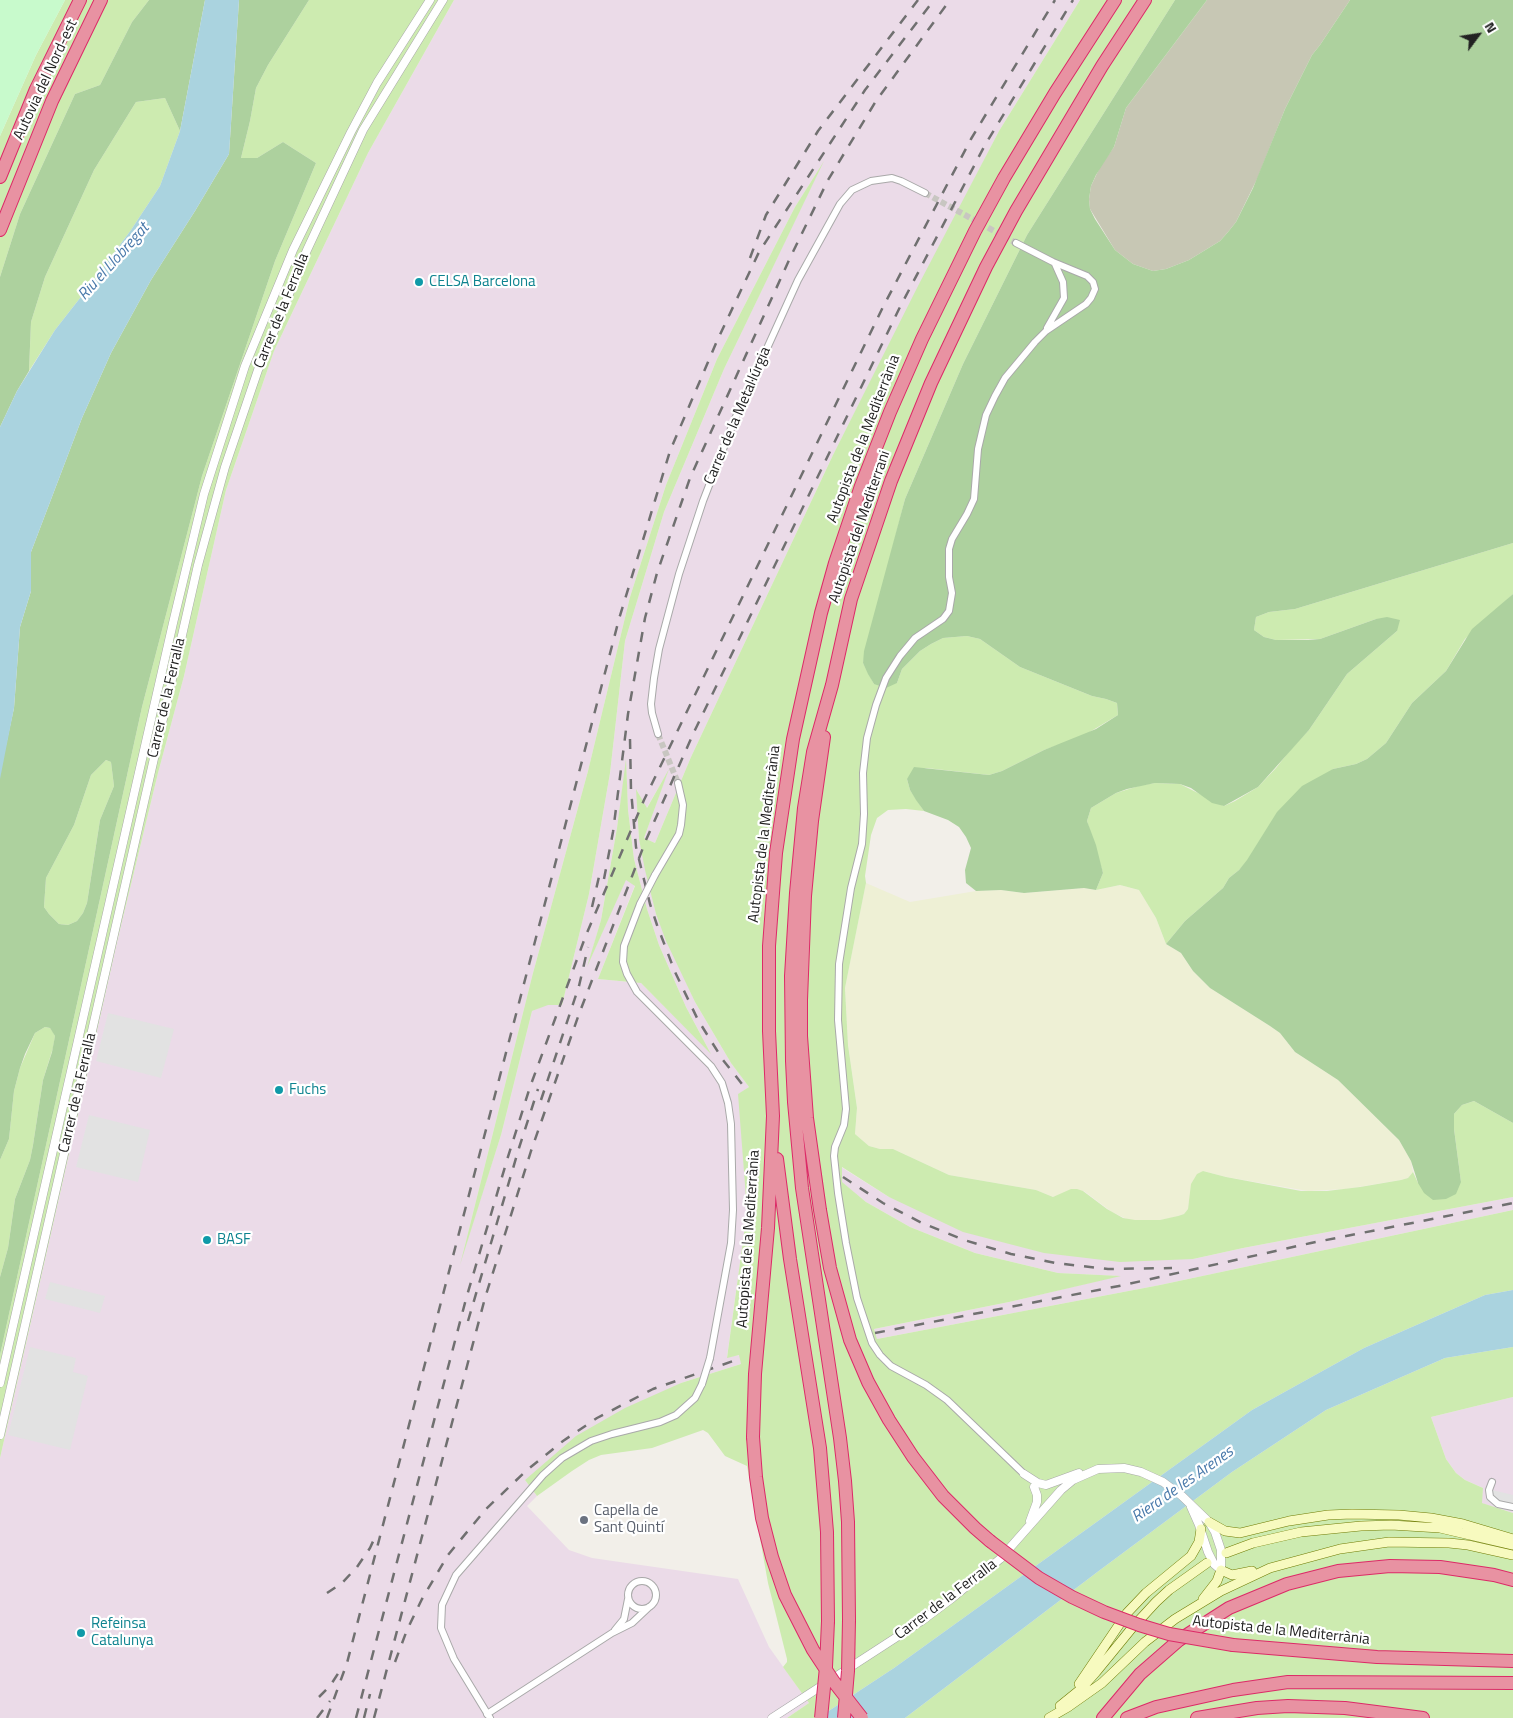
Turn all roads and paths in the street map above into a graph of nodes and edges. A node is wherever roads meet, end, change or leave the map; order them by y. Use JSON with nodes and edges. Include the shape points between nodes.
{"nodes":[{"id":1,"x":80,"y":0,"type":"edge"},
{"id":2,"x":101,"y":0,"type":"edge"},
{"id":3,"x":430,"y":0,"type":"edge"},
{"id":4,"x":442,"y":0,"type":"edge"},
{"id":5,"x":1115,"y":0,"type":"edge"},
{"id":6,"x":1145,"y":0,"type":"edge"},
{"id":7,"x":0,"y":176,"type":"edge"},
{"id":8,"x":925,"y":193,"type":"tunnel mouth"},
{"id":9,"x":0,"y":230,"type":"edge"},
{"id":10,"x":1016,"y":243,"type":"tunnel mouth"},
{"id":11,"x":1054,"y":262,"type":"junction"},
{"id":12,"x":1046,"y":331,"type":"junction"},
{"id":13,"x":832,"y":685,"type":"junction"},
{"id":14,"x":658,"y":734,"type":"tunnel mouth"},
{"id":15,"x":678,"y":783,"type":"tunnel mouth"},
{"id":16,"x":773,"y":1116,"type":"junction"},
{"id":17,"x":0,"y":1383,"type":"edge"},
{"id":18,"x":0,"y":1435,"type":"edge"},
{"id":19,"x":1098,"y":1469,"type":"junction"},
{"id":20,"x":1024,"y":1474,"type":"junction"},
{"id":21,"x":1492,"y":1482,"type":"dead end"},
{"id":22,"x":1034,"y":1487,"type":"junction"},
{"id":23,"x":1055,"y":1495,"type":"junction"},
{"id":24,"x":1188,"y":1502,"type":"junction"},
{"id":25,"x":1513,"y":1508,"type":"edge"},
{"id":26,"x":1209,"y":1522,"type":"junction"},
{"id":27,"x":1200,"y":1527,"type":"junction"},
{"id":28,"x":1026,"y":1531,"type":"junction"},
{"id":29,"x":1513,"y":1538,"type":"edge"},
{"id":30,"x":1513,"y":1545,"type":"edge"},
{"id":31,"x":1226,"y":1554,"type":"dead end"},
{"id":32,"x":1513,"y":1555,"type":"edge"},
{"id":33,"x":1207,"y":1563,"type":"dead end"},
{"id":34,"x":1270,"y":1568,"type":"junction"},
{"id":35,"x":1221,"y":1570,"type":"junction"},
{"id":36,"x":1513,"y":1580,"type":"edge"},
{"id":37,"x":628,"y":1598,"type":"junction"},
{"id":38,"x":1198,"y":1604,"type":"junction"},
{"id":39,"x":649,"y":1607,"type":"junction"},
{"id":40,"x":612,"y":1633,"type":"junction"},
{"id":41,"x":1513,"y":1662,"type":"edge"},
{"id":42,"x":1513,"y":1683,"type":"edge"},
{"id":43,"x":1067,"y":1701,"type":"junction"},
{"id":44,"x":488,"y":1716,"type":"edge"},
{"id":45,"x":772,"y":1718,"type":"edge"},
{"id":46,"x":821,"y":1718,"type":"edge"},
{"id":47,"x":844,"y":1718,"type":"edge"},
{"id":48,"x":862,"y":1718,"type":"edge"},
{"id":49,"x":1044,"y":1718,"type":"edge"},
{"id":50,"x":1049,"y":1718,"type":"edge"},
{"id":51,"x":1103,"y":1718,"type":"edge"},
{"id":52,"x":1127,"y":1718,"type":"edge"},
{"id":53,"x":1197,"y":1718,"type":"edge"},
{"id":54,"x":1423,"y":1718,"type":"edge"}],
"edges":[{"from":1,"to":7,"type":"highway","name":"Autovia del Nord-est","via":[[36,89]]},
{"from":2,"to":9,"type":"highway","name":"Autovia del Nord-est","via":[[52,101]]},
{"from":3,"to":17,"type":"street","name":"Carrer de la Ferralla","via":[[377,83],[293,250],[245,366],[204,494]]},
{"from":4,"to":18,"type":"street","name":"Carrer de la Ferralla","via":[[363,130],[307,250],[258,370],[225,468],[195,575]]},
{"from":5,"to":16,"type":"highway","name":"Autopista de la Mediterrània","via":[[1004,178],[948,285],[890,412],[835,563],[801,700],[776,852],[768,946]]},
{"from":6,"to":13,"type":"highway","name":"Autopista del Mediterrani","via":[[1016,211],[931,383],[870,539],[851,599]]},
{"from":8,"to":14,"type":"street","name":"Carrer de la Metal·lúrgia","via":[[892,178],[871,181],[852,190],[840,204],[798,280],[734,421],[679,574],[654,678],[652,713]]},
{"from":10,"to":11,"type":"street"},
{"from":11,"to":12,"type":"street","via":[[1063,282],[1064,298]]},
{"from":11,"to":12,"type":"street","via":[[1087,276],[1095,289],[1086,304]]},
{"from":12,"to":20,"type":"street","via":[[1005,378],[986,415],[978,450],[974,499],[949,549],[952,593],[949,611],[943,619],[915,638],[900,656],[886,678],[867,738],[862,844],[849,896],[839,964],[839,1043],[846,1109],[834,1156],[857,1298],[875,1349],[891,1366],[947,1400]]},
{"from":13,"to":41,"type":"highway","name":"Autopista de la Mediterrània","bridge":true,"via":[[804,896],[801,966],[804,1076],[814,1168],[837,1298],[859,1363],[900,1438],[962,1516],[990,1542],[1039,1578],[1104,1612],[1169,1634],[1233,1645],[1377,1657]]},
{"from":13,"to":47,"type":"highway","bridge":true,"via":[[813,752],[799,851],[793,934],[792,1052],[802,1188],[845,1481],[849,1620]]},
{"from":15,"to":44,"type":"street","bridge":true,"via":[[683,805],[682,825],[640,904],[624,946],[623,962],[637,992],[711,1066],[722,1083],[729,1108],[732,1235],[710,1358],[695,1398],[676,1415],[601,1437],[562,1458],[543,1475],[456,1575],[442,1604],[441,1628],[454,1659]]},
{"from":16,"to":46,"type":"highway","bridge":true,"via":[[789,1250],[820,1448],[827,1532],[828,1621]]},
{"from":16,"to":48,"type":"highway","name":"Autopista de la Mediterrània","bridge":true,"via":[[768,1228],[753,1399],[756,1477],[762,1518],[785,1595],[813,1650]]},
{"from":19,"to":20,"type":"street","via":[[1046,1485]]},
{"from":19,"to":23,"type":"street","name":"Carrer de la Ferralla","via":[[1073,1480]]},
{"from":19,"to":24,"type":"street","name":"Carrer de la Ferralla","via":[[1134,1470],[1163,1482]]},
{"from":20,"to":22,"type":"street"},
{"from":21,"to":25,"type":"street","via":[[1490,1497],[1498,1504]]},
{"from":22,"to":23,"type":"street","via":[[1044,1495]]},
{"from":22,"to":28,"type":"street","via":[[1037,1506]]},
{"from":23,"to":28,"type":"street","name":"Carrer de la Ferralla"},
{"from":24,"to":26,"type":"street","name":"Carrer de la Ferralla"},
{"from":24,"to":27,"type":"street"},
{"from":26,"to":29,"type":"main road","via":[[1225,1531],[1240,1533],[1328,1516],[1399,1514],[1463,1524]]},
{"from":26,"to":35,"type":"street","via":[[1220,1545]]},
{"from":27,"to":35,"type":"street","via":[[1208,1552]]},
{"from":27,"to":43,"type":"main road","via":[[1194,1552],[1127,1613]]},
{"from":28,"to":45,"type":"street","name":"Carrer de la Ferralla","via":[[1000,1559],[952,1599]]},
{"from":30,"to":31,"type":"main road","via":[[1440,1528],[1391,1525],[1301,1532],[1253,1543]]},
{"from":32,"to":34,"type":"main road","via":[[1449,1543],[1389,1542],[1340,1549]]},
{"from":33,"to":43,"type":"main road","via":[[1156,1602]]},
{"from":34,"to":35,"type":"main road","via":[[1237,1575]]},
{"from":34,"to":38,"type":"main road"},
{"from":35,"to":38,"type":"main road","via":[[1217,1581]]},
{"from":36,"to":51,"type":"highway","via":[[1440,1567],[1390,1566],[1312,1577],[1258,1595],[1229,1608],[1179,1640],[1140,1674]]},
{"from":37,"to":39,"type":"street","via":[[636,1608]]},
{"from":37,"to":39,"type":"street","via":[[632,1584],[650,1583],[656,1595]]},
{"from":37,"to":40,"type":"street","via":[[624,1619]]},
{"from":38,"to":50,"type":"main road","via":[[1145,1642],[1094,1689]]},
{"from":39,"to":40,"type":"street","via":[[632,1623]]},
{"from":40,"to":44,"type":"street"},
{"from":42,"to":52,"type":"highway","via":[[1288,1682],[1156,1707]]},
{"from":43,"to":49,"type":"main road"},
{"from":53,"to":54,"type":"highway","via":[[1288,1706],[1345,1708]]}]}
